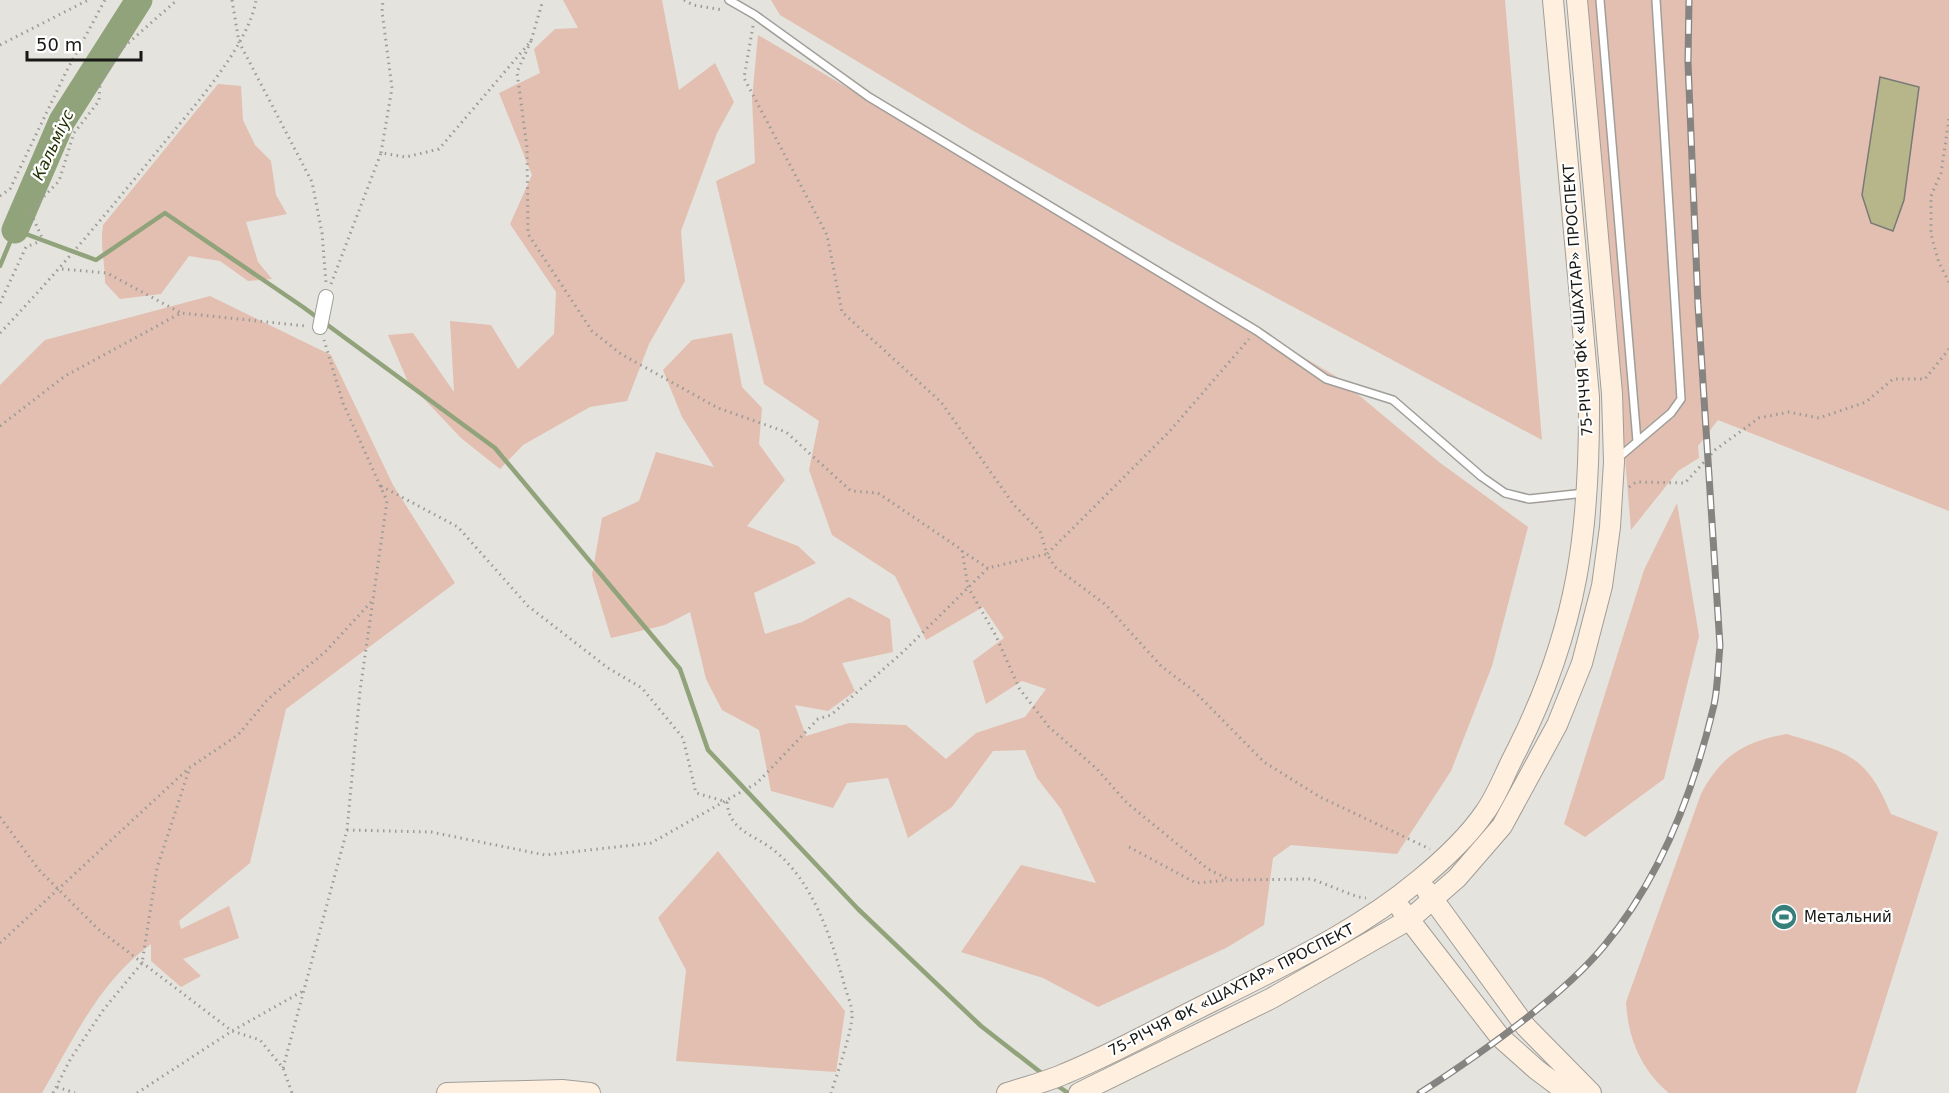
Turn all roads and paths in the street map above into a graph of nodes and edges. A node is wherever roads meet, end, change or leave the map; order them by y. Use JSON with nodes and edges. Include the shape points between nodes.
{"nodes":[{"id":1,"x":88,"y":0,"type":"edge"},
{"id":2,"x":105,"y":0,"type":"edge"},
{"id":3,"x":177,"y":0,"type":"edge"},
{"id":4,"x":232,"y":0,"type":"edge"},
{"id":5,"x":256,"y":0,"type":"edge"},
{"id":6,"x":383,"y":0,"type":"edge"},
{"id":7,"x":543,"y":0,"type":"edge"},
{"id":8,"x":684,"y":0,"type":"edge"},
{"id":9,"x":729,"y":0,"type":"edge"},
{"id":10,"x":1553,"y":0,"type":"edge"},
{"id":11,"x":1577,"y":0,"type":"edge"},
{"id":12,"x":1600,"y":0,"type":"edge"},
{"id":13,"x":1656,"y":0,"type":"edge"},
{"id":14,"x":755,"y":15,"type":"junction"},
{"id":15,"x":531,"y":41,"type":"junction"},
{"id":16,"x":239,"y":42,"type":"junction"},
{"id":17,"x":0,"y":45,"type":"edge"},
{"id":18,"x":1949,"y":119,"type":"edge"},
{"id":19,"x":381,"y":153,"type":"junction"},
{"id":20,"x":0,"y":196,"type":"edge"},
{"id":21,"x":62,"y":269,"type":"junction"},
{"id":22,"x":1949,"y":282,"type":"edge"},
{"id":23,"x":326,"y":297,"type":"junction"},
{"id":24,"x":0,"y":303,"type":"edge"},
{"id":25,"x":181,"y":313,"type":"junction"},
{"id":26,"x":320,"y":327,"type":"junction"},
{"id":27,"x":1257,"y":330,"type":"junction"},
{"id":28,"x":0,"y":333,"type":"edge"},
{"id":29,"x":1949,"y":350,"type":"edge"},
{"id":30,"x":0,"y":426,"type":"edge"},
{"id":31,"x":1637,"y":441,"type":"junction"},
{"id":32,"x":1614,"y":462,"type":"junction"},
{"id":33,"x":380,"y":485,"type":"junction"},
{"id":34,"x":1587,"y":493,"type":"junction"},
{"id":35,"x":1612,"y":497,"type":"junction"},
{"id":36,"x":962,"y":551,"type":"junction"},
{"id":37,"x":1047,"y":554,"type":"junction"},
{"id":38,"x":988,"y":568,"type":"junction"},
{"id":39,"x":968,"y":587,"type":"junction"},
{"id":40,"x":374,"y":600,"type":"junction"},
{"id":41,"x":189,"y":768,"type":"junction"},
{"id":42,"x":727,"y":802,"type":"junction"},
{"id":43,"x":0,"y":817,"type":"edge"},
{"id":44,"x":0,"y":822,"type":"edge"},
{"id":45,"x":6,"y":825,"type":"junction"},
{"id":46,"x":347,"y":830,"type":"junction"},
{"id":47,"x":1129,"y":847,"type":"dead end"},
{"id":48,"x":1446,"y":855,"type":"junction"},
{"id":49,"x":1230,"y":880,"type":"junction"},
{"id":50,"x":1419,"y":880,"type":"junction"},
{"id":51,"x":58,"y":890,"type":"junction"},
{"id":52,"x":1434,"y":899,"type":"junction"},
{"id":53,"x":1394,"y":900,"type":"junction"},
{"id":54,"x":1410,"y":919,"type":"junction"},
{"id":55,"x":0,"y":944,"type":"edge"},
{"id":56,"x":142,"y":963,"type":"junction"},
{"id":57,"x":303,"y":991,"type":"junction"},
{"id":58,"x":232,"y":1031,"type":"junction"},
{"id":59,"x":283,"y":1068,"type":"junction"},
{"id":60,"x":56,"y":1086,"type":"junction"},
{"id":61,"x":53,"y":1093,"type":"edge"},
{"id":62,"x":75,"y":1093,"type":"edge"},
{"id":63,"x":137,"y":1093,"type":"edge"},
{"id":64,"x":292,"y":1093,"type":"edge"},
{"id":65,"x":447,"y":1093,"type":"edge"},
{"id":66,"x":591,"y":1093,"type":"edge"},
{"id":67,"x":831,"y":1093,"type":"edge"},
{"id":68,"x":1007,"y":1093,"type":"edge"},
{"id":69,"x":1079,"y":1093,"type":"edge"},
{"id":70,"x":1568,"y":1093,"type":"edge"},
{"id":71,"x":1592,"y":1093,"type":"edge"}],
"edges":[{"from":1,"to":17,"type":"path"},
{"from":2,"to":20,"type":"path","via":[[10,189]]},
{"from":3,"to":24,"type":"path","via":[[118,52],[100,83],[99,101],[74,133],[59,181],[30,210],[43,240],[26,247]]},
{"from":4,"to":16,"type":"path"},
{"from":5,"to":16,"type":"path"},
{"from":6,"to":19,"type":"path","via":[[392,88]]},
{"from":7,"to":15,"type":"path"},
{"from":8,"to":14,"type":"path","via":[[693,5]]},
{"from":9,"to":14,"type":"lane"},
{"from":10,"to":34,"type":"main road","name":"75-РІЧЧЯ ФК «ШАХТАР» ПРОСПЕКТ","via":[[1588,397]]},
{"from":11,"to":32,"type":"main road","name":"75-РІЧЧЯ ФК «ШАХТАР» ПРОСПЕКТ","via":[[1612,394]]},
{"from":12,"to":31,"type":"lane"},
{"from":13,"to":31,"type":"lane","via":[[1681,399],[1671,413]]},
{"from":14,"to":27,"type":"lane","via":[[869,97]]},
{"from":14,"to":37,"type":"path","via":[[744,78],[827,235],[842,312],[941,402],[1014,506],[1040,531]]},
{"from":15,"to":19,"type":"path","via":[[439,149],[406,157]]},
{"from":15,"to":36,"type":"path","via":[[517,72],[527,148],[528,234],[592,331],[621,354],[718,408],[786,432],[851,491],[878,493]]},
{"from":16,"to":21,"type":"path","via":[[179,125]]},
{"from":16,"to":23,"type":"path","via":[[312,182],[322,233]]},
{"from":18,"to":22,"type":"path","via":[[1941,173],[1931,196],[1930,234]]},
{"from":19,"to":23,"type":"path"},
{"from":21,"to":25,"type":"path","via":[[107,273]]},
{"from":21,"to":28,"type":"path"},
{"from":23,"to":26,"type":"street"},
{"from":25,"to":26,"type":"path"},
{"from":25,"to":30,"type":"path","via":[[65,376]]},
{"from":26,"to":33,"type":"path","via":[[343,403]]},
{"from":27,"to":34,"type":"lane","via":[[1326,379],[1393,400],[1505,493],[1529,498]]},
{"from":27,"to":37,"type":"path","via":[[1169,432]]},
{"from":29,"to":35,"type":"path","via":[[1925,379],[1893,379],[1866,402],[1819,418],[1789,412],[1759,418],[1715,450],[1685,483],[1636,482]]},
{"from":31,"to":32,"type":"lane"},
{"from":32,"to":35,"type":"main road","name":"75-РІЧЧЯ ФК «ШАХТАР» ПРОСПЕКТ"},
{"from":33,"to":40,"type":"path","via":[[387,501]]},
{"from":33,"to":42,"type":"path","via":[[458,527],[528,606],[608,668],[642,688],[683,738],[696,793]]},
{"from":34,"to":48,"type":"main road","name":"75-РІЧЧЯ ФК «ШАХТАР» ПРОСПЕКТ","via":[[1578,580],[1558,655],[1535,714],[1485,812]]},
{"from":35,"to":52,"type":"main road","name":"75-РІЧЧЯ ФК «ШАХТАР» ПРОСПЕКТ","via":[[1602,585],[1582,663],[1557,725],[1502,826]]},
{"from":36,"to":38,"type":"path"},
{"from":36,"to":39,"type":"path"},
{"from":37,"to":38,"type":"path"},
{"from":37,"to":48,"type":"path","via":[[1054,567],[1106,605],[1161,666],[1194,692],[1264,762],[1320,797]]},
{"from":38,"to":39,"type":"path"},
{"from":39,"to":42,"type":"path","via":[[903,652],[831,715],[818,719],[757,783]]},
{"from":39,"to":49,"type":"path","via":[[1019,688],[1050,728],[1097,769],[1127,803],[1208,869]]},
{"from":40,"to":41,"type":"path","via":[[325,652],[268,699],[238,735]]},
{"from":40,"to":46,"type":"path","via":[[360,691]]},
{"from":41,"to":51,"type":"path"},
{"from":41,"to":56,"type":"path","via":[[158,868]]},
{"from":42,"to":46,"type":"path","via":[[651,843],[545,855],[431,832]]},
{"from":42,"to":67,"type":"path","via":[[728,815],[735,825],[772,849],[792,869],[814,902],[839,966],[852,1014]]},
{"from":43,"to":45,"type":"path"},
{"from":44,"to":45,"type":"path"},
{"from":45,"to":51,"type":"path"},
{"from":46,"to":57,"type":"path"},
{"from":47,"to":49,"type":"path","via":[[1196,883]]},
{"from":48,"to":50,"type":"main road","name":"75-РІЧЧЯ ФК «ШАХТАР» ПРОСПЕКТ"},
{"from":49,"to":53,"type":"path","via":[[1312,879],[1358,897]]},
{"from":50,"to":52,"type":"main road"},
{"from":50,"to":53,"type":"main road","name":"75-РІЧЧЯ ФК «ШАХТАР» ПРОСПЕКТ"},
{"from":51,"to":55,"type":"path"},
{"from":51,"to":56,"type":"path","via":[[98,929]]},
{"from":52,"to":54,"type":"main road","name":"75-РІЧЧЯ ФК «ШАХТАР» ПРОСПЕКТ"},
{"from":52,"to":71,"type":"main road","via":[[1526,1027]]},
{"from":53,"to":54,"type":"main road"},
{"from":53,"to":68,"type":"main road","name":"75-РІЧЧЯ ФК «ШАХТАР» ПРОСПЕКТ","via":[[1344,935],[1291,962],[1064,1075]]},
{"from":54,"to":69,"type":"main road","name":"75-РІЧЧЯ ФК «ШАХТАР» ПРОСПЕКТ","via":[[1272,998]]},
{"from":54,"to":70,"type":"main road","via":[[1500,1037]]},
{"from":56,"to":58,"type":"path"},
{"from":56,"to":60,"type":"path","via":[[104,1009]]},
{"from":57,"to":58,"type":"path"},
{"from":57,"to":59,"type":"path"},
{"from":58,"to":59,"type":"path","via":[[260,1040]]},
{"from":58,"to":63,"type":"path"},
{"from":59,"to":64,"type":"path"},
{"from":60,"to":61,"type":"path"},
{"from":60,"to":62,"type":"path"},
{"from":65,"to":66,"type":"main road"}]}
